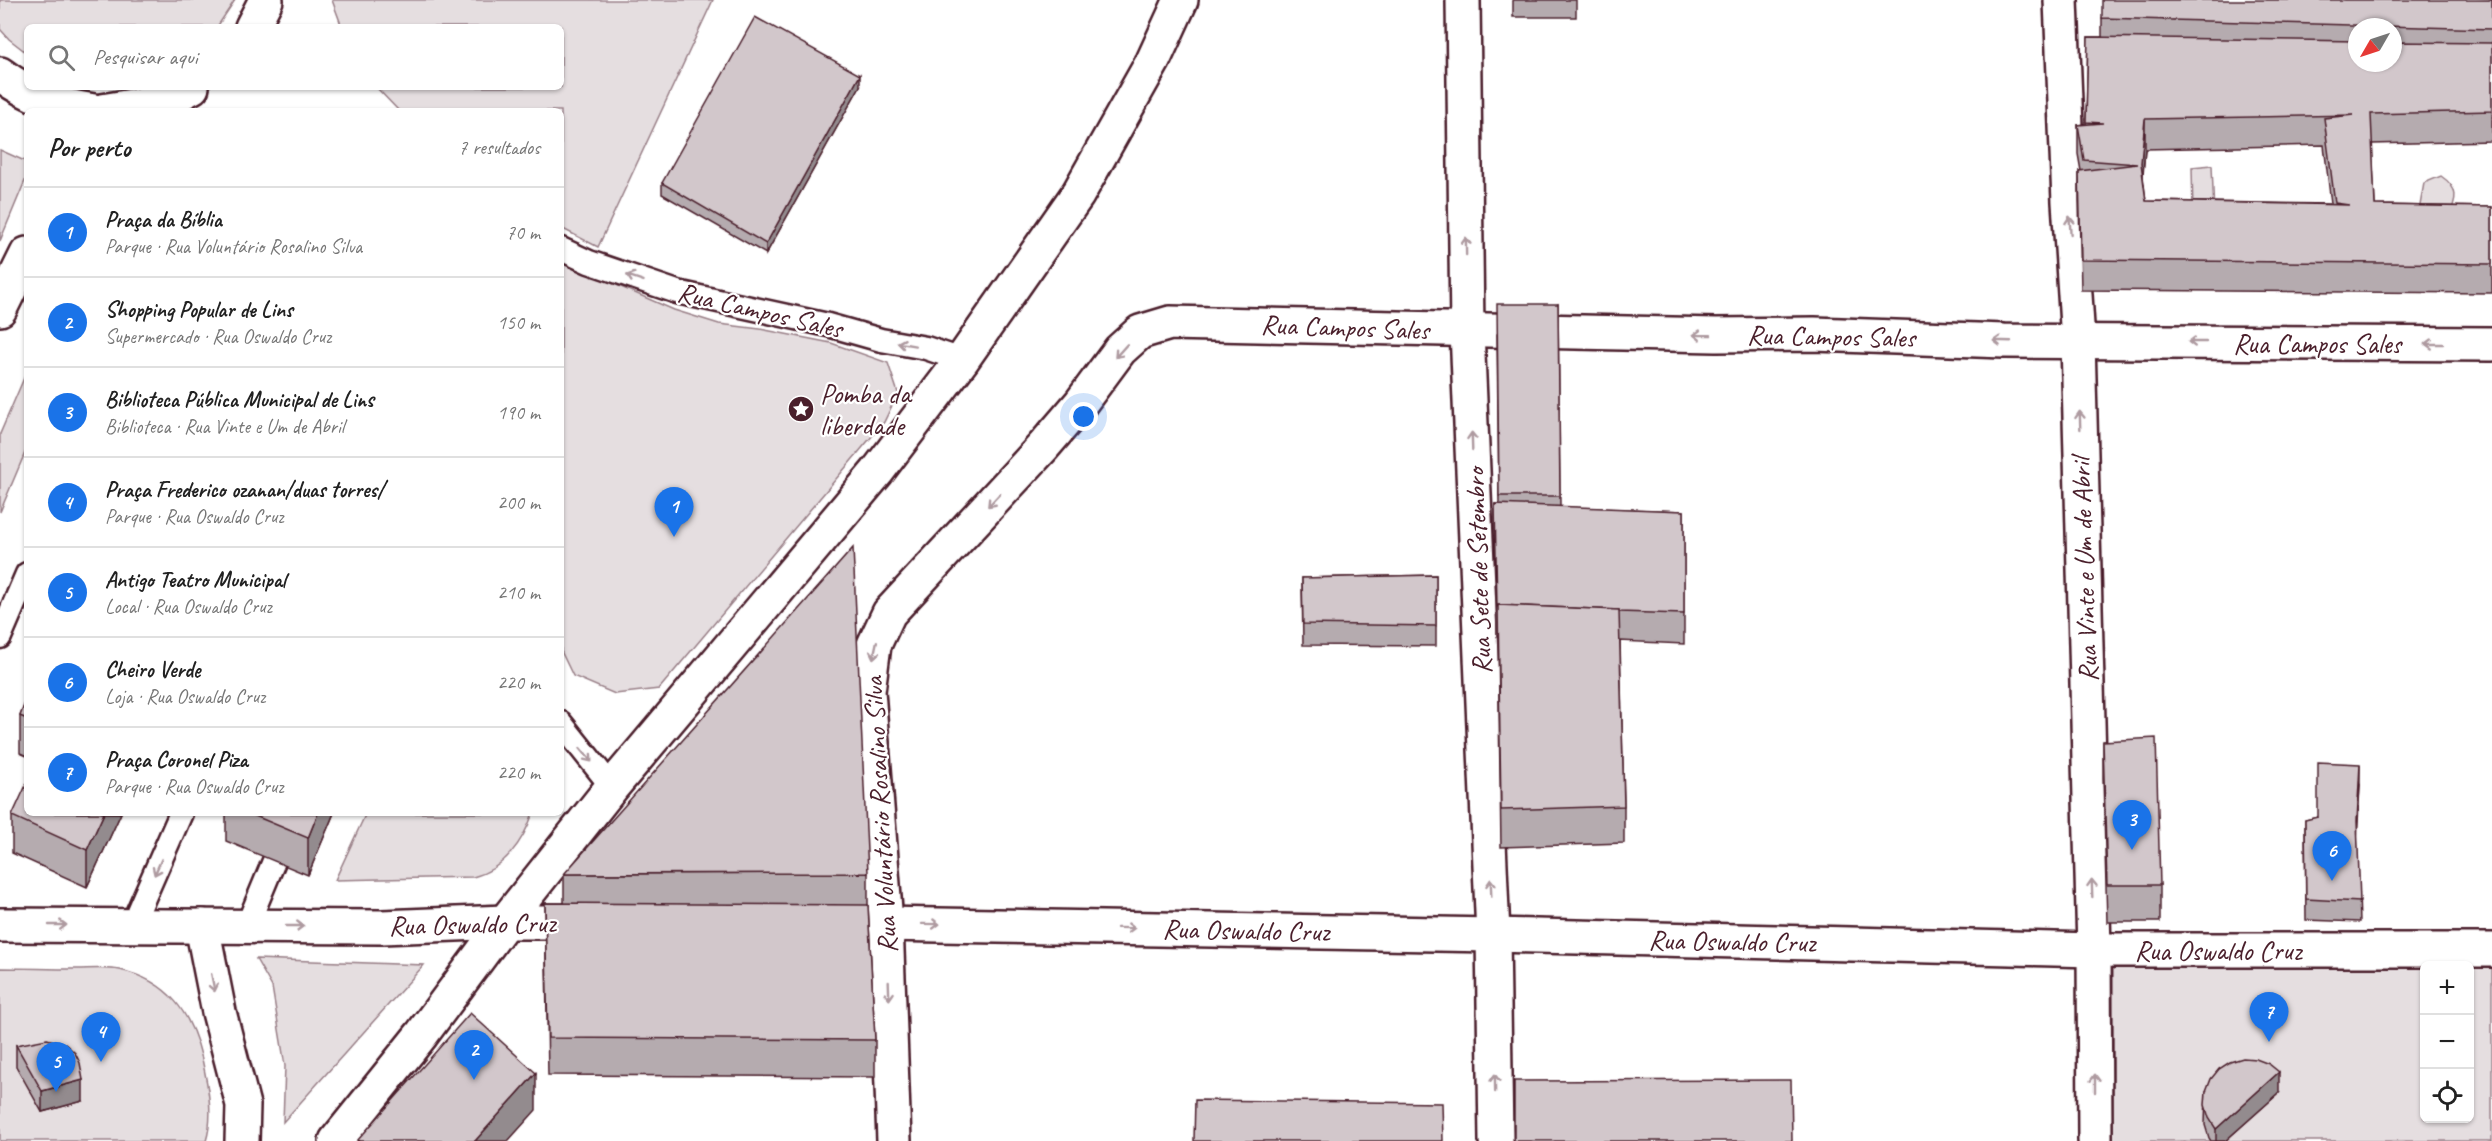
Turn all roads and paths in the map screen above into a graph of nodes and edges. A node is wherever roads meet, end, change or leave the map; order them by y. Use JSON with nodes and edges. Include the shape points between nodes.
{"nodes":[{"id":1,"x":266,"y":0,"type":"edge"},
{"id":2,"x":1181,"y":0,"type":"edge"},
{"id":3,"x":1463,"y":0,"type":"edge"},
{"id":4,"x":2061,"y":0,"type":"edge"},
{"id":5,"x":254,"y":24,"type":"edge"},
{"id":6,"x":0,"y":74,"type":"edge"},
{"id":7,"x":176,"y":99,"type":"edge"},
{"id":8,"x":72,"y":108,"type":"edge"},
{"id":9,"x":120,"y":108,"type":"edge"},
{"id":10,"x":564,"y":250,"type":"edge"},
{"id":11,"x":24,"y":260,"type":"edge"},
{"id":12,"x":0,"y":309,"type":"edge"},
{"id":13,"x":1170,"y":323,"type":"joint"},
{"id":14,"x":1467,"y":331,"type":"junction"},
{"id":15,"x":2078,"y":341,"type":"junction"},
{"id":16,"x":2492,"y":344,"type":"edge"},
{"id":17,"x":962,"y":360,"type":"junction"},
{"id":18,"x":24,"y":581,"type":"edge"},
{"id":19,"x":0,"y":637,"type":"edge"},
{"id":20,"x":564,"y":727,"type":"edge"},
{"id":21,"x":612,"y":787,"type":"junction"},
{"id":22,"x":180,"y":816,"type":"edge"},
{"id":23,"x":274,"y":861,"type":"dead end"},
{"id":24,"x":505,"y":922,"type":"junction"},
{"id":25,"x":624,"y":922,"type":"edge"},
{"id":26,"x":791,"y":922,"type":"edge"},
{"id":27,"x":886,"y":923,"type":"junction"},
{"id":28,"x":0,"y":925,"type":"edge"},
{"id":29,"x":132,"y":926,"type":"junction"},
{"id":30,"x":202,"y":926,"type":"junction"},
{"id":31,"x":247,"y":926,"type":"junction"},
{"id":32,"x":1493,"y":935,"type":"junction"},
{"id":33,"x":2094,"y":950,"type":"junction"},
{"id":34,"x":2492,"y":950,"type":"edge"},
{"id":35,"x":242,"y":1141,"type":"edge"},
{"id":36,"x":336,"y":1141,"type":"edge"},
{"id":37,"x":894,"y":1141,"type":"edge"},
{"id":38,"x":1496,"y":1141,"type":"edge"},
{"id":39,"x":2095,"y":1141,"type":"edge"}],
"edges":[{"from":1,"to":5,"type":"street"},
{"from":2,"to":17,"type":"street","via":[[1153,61],[1078,194]]},
{"from":14,"to":3,"type":"street","name":"Rua Sete de Setembro","one_way":true},
{"from":15,"to":4,"type":"street","name":"Rua Vinte e Um de Abril","one_way":true},
{"from":6,"to":8,"type":"street","via":[[20,89],[58,106]]},
{"from":7,"to":9,"type":"street"},
{"from":17,"to":10,"type":"lane","name":"Rua Campos Sales","one_way":true,"via":[[926,348],[677,292]]},
{"from":11,"to":12,"type":"street"},
{"from":13,"to":14,"type":"street","name":"Rua Campos Sales"},
{"from":13,"to":27,"type":"street","name":"Rua Voluntário Rosalino Silva","one_way":true,"via":[[1140,332],[1120,350],[1043,447],[889,613],[874,645],[868,691]]},
{"from":15,"to":14,"type":"street","name":"Rua Campos Sales","one_way":true},
{"from":32,"to":14,"type":"street","name":"Rua Sete de Setembro","one_way":true},
{"from":16,"to":15,"type":"street","name":"Rua Campos Sales","one_way":true},
{"from":33,"to":15,"type":"street","name":"Rua Vinte e Um de Abril","one_way":true},
{"from":17,"to":21,"type":"street","via":[[877,472]]},
{"from":18,"to":19,"type":"lane"},
{"from":20,"to":21,"type":"lane","one_way":true},
{"from":21,"to":24,"type":"street"},
{"from":22,"to":29,"type":"lane","one_way":true},
{"from":23,"to":31,"type":"lane"},
{"from":24,"to":25,"type":"street","name":"Rua Oswaldo Cruz"},
{"from":31,"to":24,"type":"street","name":"Rua Oswaldo Cruz","one_way":true,"via":[[382,927]]},
{"from":24,"to":36,"type":"street"},
{"from":26,"to":27,"type":"street","name":"Rua Oswaldo Cruz"},
{"from":27,"to":32,"type":"street","name":"Rua Oswaldo Cruz","one_way":true},
{"from":27,"to":37,"type":"street","name":"Rua Voluntário Rosalino Silva","one_way":true},
{"from":28,"to":29,"type":"street","name":"Rua Oswaldo Cruz","one_way":true},
{"from":29,"to":30,"type":"street","name":"Rua Oswaldo Cruz"},
{"from":30,"to":31,"type":"street","name":"Rua Oswaldo Cruz"},
{"from":30,"to":35,"type":"street","one_way":true,"via":[[243,1105]]},
{"from":32,"to":33,"type":"street","name":"Rua Oswaldo Cruz"},
{"from":38,"to":32,"type":"street","name":"Rua Sete de Setembro","one_way":true},
{"from":33,"to":34,"type":"street","name":"Rua Oswaldo Cruz"},
{"from":39,"to":33,"type":"street","name":"Rua Vinte e Um de Abril","one_way":true}]}
